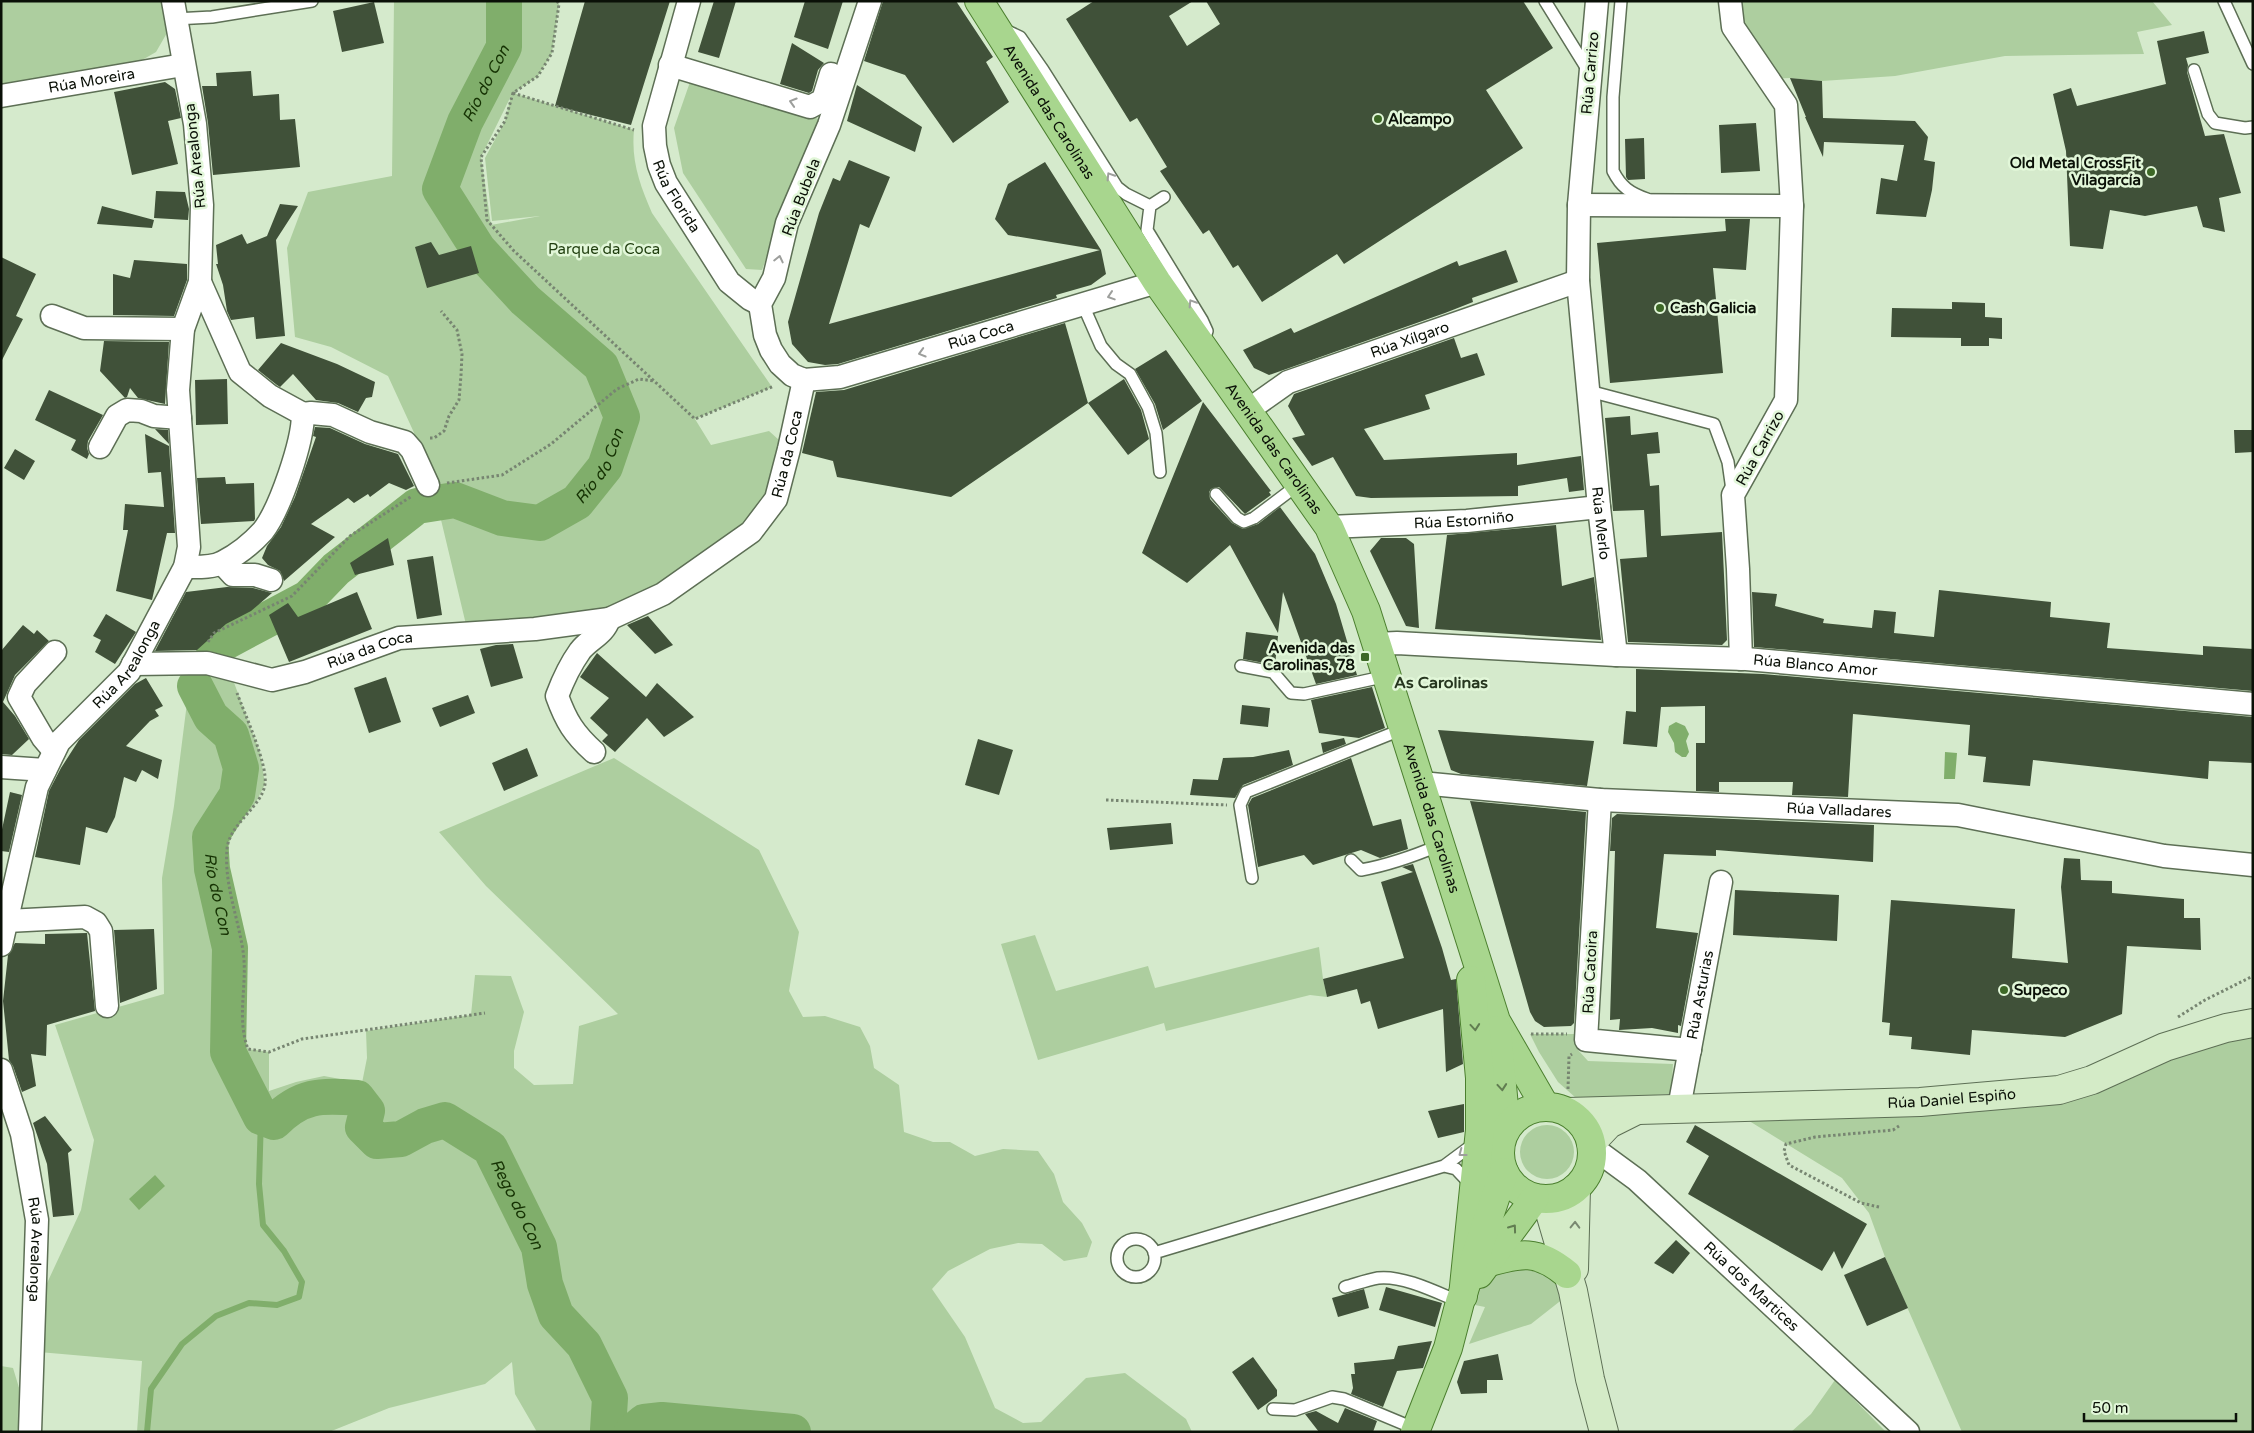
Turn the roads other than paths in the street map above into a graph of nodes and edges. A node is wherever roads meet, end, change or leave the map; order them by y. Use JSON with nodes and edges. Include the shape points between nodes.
{"nodes":[{"id":1,"x":312,"y":1,"type":"edge"},
{"id":2,"x":689,"y":1,"type":"edge"},
{"id":3,"x":854,"y":1,"type":"edge"},
{"id":4,"x":870,"y":1,"type":"edge"},
{"id":5,"x":979,"y":1,"type":"edge"},
{"id":6,"x":1545,"y":1,"type":"edge"},
{"id":7,"x":1597,"y":1,"type":"edge"},
{"id":8,"x":1620,"y":1,"type":"edge"},
{"id":9,"x":1730,"y":1,"type":"edge"},
{"id":10,"x":2224,"y":1,"type":"edge"},
{"id":11,"x":1552,"y":6,"type":"edge"},
{"id":12,"x":174,"y":10,"type":"edge"},
{"id":13,"x":994,"y":25,"type":"junction"},
{"id":14,"x":670,"y":64,"type":"junction"},
{"id":15,"x":2253,"y":64,"type":"edge"},
{"id":16,"x":183,"y":65,"type":"junction"},
{"id":17,"x":2194,"y":70,"type":"dead end"},
{"id":18,"x":1590,"y":74,"type":"junction"},
{"id":19,"x":1,"y":96,"type":"edge"},
{"id":20,"x":2253,"y":127,"type":"edge"},
{"id":21,"x":1164,"y":197,"type":"dead end"},
{"id":22,"x":1579,"y":205,"type":"junction"},
{"id":23,"x":1150,"y":206,"type":"junction"},
{"id":24,"x":1664,"y":206,"type":"junction"},
{"id":25,"x":1792,"y":206,"type":"junction"},
{"id":26,"x":1578,"y":280,"type":"junction"},
{"id":27,"x":200,"y":282,"type":"junction"},
{"id":28,"x":1157,"y":282,"type":"junction"},
{"id":29,"x":760,"y":304,"type":"junction"},
{"id":30,"x":1083,"y":305,"type":"junction"},
{"id":31,"x":52,"y":316,"type":"dead end"},
{"id":32,"x":183,"y":329,"type":"junction"},
{"id":33,"x":1202,"y":347,"type":"junction"},
{"id":34,"x":798,"y":377,"type":"junction"},
{"id":35,"x":1589,"y":391,"type":"junction"},
{"id":36,"x":1247,"y":411,"type":"junction"},
{"id":37,"x":303,"y":414,"type":"junction"},
{"id":38,"x":180,"y":418,"type":"junction"},
{"id":39,"x":100,"y":447,"type":"dead end"},
{"id":40,"x":1160,"y":472,"type":"dead end"},
{"id":41,"x":1299,"y":484,"type":"junction"},
{"id":42,"x":428,"y":485,"type":"road end"},
{"id":43,"x":1216,"y":494,"type":"dead end"},
{"id":44,"x":1733,"y":495,"type":"junction"},
{"id":45,"x":1599,"y":507,"type":"junction"},
{"id":46,"x":1329,"y":527,"type":"junction"},
{"id":47,"x":222,"y":563,"type":"junction"},
{"id":48,"x":185,"y":567,"type":"junction"},
{"id":49,"x":271,"y":580,"type":"dead end"},
{"id":50,"x":609,"y":620,"type":"junction"},
{"id":51,"x":1376,"y":644,"type":"junction"},
{"id":52,"x":55,"y":652,"type":"dead end"},
{"id":53,"x":1616,"y":655,"type":"junction"},
{"id":54,"x":1741,"y":659,"type":"junction"},
{"id":55,"x":133,"y":664,"type":"junction"},
{"id":56,"x":1241,"y":666,"type":"dead end"},
{"id":57,"x":1387,"y":676,"type":"junction"},
{"id":58,"x":2253,"y":704,"type":"edge"},
{"id":59,"x":1404,"y":729,"type":"junction"},
{"id":60,"x":594,"y":752,"type":"dead end"},
{"id":61,"x":50,"y":761,"type":"junction"},
{"id":62,"x":1,"y":767,"type":"edge"},
{"id":63,"x":1421,"y":783,"type":"junction"},
{"id":64,"x":1600,"y":800,"type":"junction"},
{"id":65,"x":1440,"y":845,"type":"junction"},
{"id":66,"x":1351,"y":860,"type":"dead end"},
{"id":67,"x":2253,"y":864,"type":"edge"},
{"id":68,"x":1252,"y":878,"type":"dead end"},
{"id":69,"x":1721,"y":882,"type":"dead end"},
{"id":70,"x":7,"y":921,"type":"junction"},
{"id":71,"x":1471,"y":943,"type":"junction"},
{"id":72,"x":1,"y":945,"type":"edge"},
{"id":73,"x":107,"y":1006,"type":"dead end"},
{"id":74,"x":1496,"y":1021,"type":"junction"},
{"id":75,"x":2253,"y":1023,"type":"edge"},
{"id":76,"x":1690,"y":1050,"type":"junction"},
{"id":77,"x":1,"y":1070,"type":"edge"},
{"id":78,"x":1560,"y":1103,"type":"junction"},
{"id":79,"x":1679,"y":1108,"type":"junction"},
{"id":80,"x":1638,"y":1109,"type":"junction"},
{"id":81,"x":1506,"y":1129,"type":"junction"},
{"id":82,"x":1479,"y":1140,"type":"junction"},
{"id":83,"x":1592,"y":1145,"type":"junction"},
{"id":84,"x":1444,"y":1166,"type":"junction"},
{"id":85,"x":1504,"y":1172,"type":"junction"},
{"id":86,"x":1474,"y":1188,"type":"junction"},
{"id":87,"x":1576,"y":1188,"type":"junction"},
{"id":88,"x":1540,"y":1199,"type":"junction"},
{"id":89,"x":1154,"y":1253,"type":"dead end"},
{"id":90,"x":1486,"y":1264,"type":"junction"},
{"id":91,"x":1570,"y":1282,"type":"junction"},
{"id":92,"x":1344,"y":1287,"type":"dead end"},
{"id":93,"x":1461,"y":1299,"type":"junction"},
{"id":94,"x":1273,"y":1409,"type":"dead end"},
{"id":95,"x":1416,"y":1430,"type":"edge"},
{"id":96,"x":30,"y":1432,"type":"edge"},
{"id":97,"x":1604,"y":1432,"type":"edge"},
{"id":98,"x":1908,"y":1432,"type":"edge"}],
"edges":[{"from":1,"to":12,"type":"lane","via":[[212,17]]},
{"from":2,"to":14,"type":"street","name":"Rúa Florida"},
{"from":3,"to":14,"type":"street","one_way":true,"via":[[823,100],[817,105],[810,107]]},
{"from":29,"to":4,"type":"street","name":"Rúa Bubela","one_way":true,"via":[[774,278],[787,223],[829,125]]},
{"from":5,"to":13,"type":"main road","name":"Avenida das Carolinas"},
{"from":6,"to":11,"type":"lane"},
{"from":7,"to":18,"type":"street","name":"Rúa Carrizo"},
{"from":8,"to":24,"type":"lane","via":[[1613,97],[1613,171],[1629,192]]},
{"from":9,"to":25,"type":"street","name":"Rúa Carrizo","via":[[1733,27],[1786,105]]},
{"from":10,"to":15,"type":"lane"},
{"from":11,"to":18,"type":"lane"},
{"from":12,"to":16,"type":"street","name":"Rúa Arealonga"},
{"from":23,"to":13,"type":"lane","one_way":true,"via":[[1117,187],[1020,37]]},
{"from":13,"to":28,"type":"main road","name":"Avenida das Carolinas"},
{"from":14,"to":29,"type":"street","name":"Rúa Florida","via":[[654,126],[659,165],[666,183],[720,269],[739,290]]},
{"from":16,"to":19,"type":"street","name":"Rúa Moreira"},
{"from":16,"to":27,"type":"street","name":"Rúa Arealonga","via":[[195,124],[202,204]]},
{"from":17,"to":20,"type":"lane","via":[[2208,114],[2215,123]]},
{"from":18,"to":22,"type":"street","name":"Rúa Carrizo"},
{"from":21,"to":23,"type":"lane"},
{"from":22,"to":24,"type":"street"},
{"from":22,"to":26,"type":"street","name":"Rúa Carrizo"},
{"from":33,"to":23,"type":"lane","one_way":true,"via":[[1207,331],[1202,320],[1147,230]]},
{"from":24,"to":25,"type":"street"},
{"from":25,"to":44,"type":"street","name":"Rúa Carrizo","via":[[1786,400]]},
{"from":26,"to":35,"type":"street","name":"Rúa Carrizo"},
{"from":26,"to":36,"type":"street","name":"Rúa Xílgaro","via":[[1288,382]]},
{"from":27,"to":32,"type":"street","name":"Rúa Arealonga"},
{"from":27,"to":37,"type":"street","name":"Rúa Arealonga","via":[[240,372],[270,396]]},
{"from":28,"to":30,"type":"street","name":"Rúa Coca","one_way":true},
{"from":28,"to":33,"type":"main road","name":"Avenida das Carolinas"},
{"from":29,"to":34,"type":"street","via":[[771,350],[780,364]]},
{"from":30,"to":34,"type":"street","name":"Rúa Coca","one_way":true,"via":[[840,377]]},
{"from":30,"to":40,"type":"lane","via":[[1101,346],[1116,364],[1130,374],[1148,406],[1156,433]]},
{"from":31,"to":32,"type":"street","via":[[84,328]]},
{"from":32,"to":38,"type":"street","name":"Rúa Arealonga","via":[[178,390]]},
{"from":33,"to":36,"type":"main road","name":"Avenida das Carolinas"},
{"from":34,"to":50,"type":"street","name":"Rúa da Coca","via":[[789,449],[776,498],[752,532],[663,594]]},
{"from":35,"to":44,"type":"lane","via":[[1714,424],[1728,462]]},
{"from":35,"to":45,"type":"street","name":"Rúa Merlo"},
{"from":36,"to":41,"type":"main road","name":"Avenida das Carolinas"},
{"from":37,"to":42,"type":"street","name":"Rúa Arealonga","via":[[333,415],[370,432],[405,442]]},
{"from":37,"to":47,"type":"street","via":[[303,428],[286,483],[264,530]]},
{"from":38,"to":39,"type":"street","via":[[127,410],[117,416]]},
{"from":38,"to":48,"type":"street","name":"Rúa Arealonga","via":[[189,547]]},
{"from":41,"to":43,"type":"lane","via":[[1244,522]]},
{"from":41,"to":46,"type":"main road","name":"Avenida das Carolinas"},
{"from":44,"to":54,"type":"street","name":"Rúa Carrizo"},
{"from":45,"to":46,"type":"street","name":"Rúa Estorniño","via":[[1467,520]]},
{"from":45,"to":53,"type":"street","name":"Rúa Merlo"},
{"from":46,"to":51,"type":"main road","name":"Avenida das Carolinas","via":[[1366,611]]},
{"from":47,"to":48,"type":"street"},
{"from":47,"to":49,"type":"street","via":[[233,574]]},
{"from":48,"to":55,"type":"street","name":"Rúa Arealonga"},
{"from":50,"to":55,"type":"street","name":"Rúa da Coca","via":[[535,629],[399,638],[305,672],[272,680],[207,664]]},
{"from":50,"to":60,"type":"street","name":"Rúa da Coca","via":[[577,656],[557,696],[564,718]]},
{"from":51,"to":53,"type":"street","name":"Rúa Blanco Amor"},
{"from":51,"to":57,"type":"main road","name":"Avenida das Carolinas"},
{"from":52,"to":61,"type":"street","via":[[25,684],[19,697],[43,738]]},
{"from":53,"to":54,"type":"street","name":"Rúa Blanco Amor"},
{"from":54,"to":58,"type":"street","name":"Rúa Blanco Amor"},
{"from":55,"to":61,"type":"street","name":"Rúa Arealonga","via":[[129,672],[59,742]]},
{"from":56,"to":57,"type":"lane","via":[[1273,672],[1291,693],[1304,694]]},
{"from":57,"to":59,"type":"main road","name":"Avenida das Carolinas"},
{"from":59,"to":63,"type":"main road","name":"Avenida das Carolinas"},
{"from":59,"to":68,"type":"lane","via":[[1246,792],[1240,805]]},
{"from":61,"to":62,"type":"street"},
{"from":61,"to":70,"type":"street","name":"Rúa Arealonga","via":[[37,787]]},
{"from":63,"to":64,"type":"street","name":"Rúa Valladares"},
{"from":63,"to":65,"type":"main road","name":"Avenida das Carolinas"},
{"from":64,"to":67,"type":"street","name":"Rúa Valladares","via":[[1958,815],[2164,856]]},
{"from":64,"to":76,"type":"street","name":"Rúa Catoira","via":[[1586,1040]]},
{"from":65,"to":66,"type":"lane","via":[[1379,867],[1361,870]]},
{"from":65,"to":71,"type":"main road","name":"Avenida das Carolinas"},
{"from":69,"to":76,"type":"street","name":"Rúa Asturias"},
{"from":70,"to":72,"type":"street","name":"Rúa Arealonga"},
{"from":70,"to":73,"type":"street","via":[[85,917],[96,923],[101,931]]},
{"from":71,"to":74,"type":"main road","name":"Avenida das Carolinas"},
{"from":71,"to":82,"type":"main road","one_way":true,"via":[[1470,987],[1480,1078]]},
{"from":74,"to":78,"type":"main road"},
{"from":74,"to":81,"type":"main road","one_way":true},
{"from":75,"to":79,"type":"street","name":"Rúa Daniel Espiño","via":[[2165,1047],[2092,1080],[2059,1090],[1920,1102]]},
{"from":76,"to":79,"type":"street","name":"Rúa Asturias"},
{"from":77,"to":96,"type":"street","name":"Rúa Arealonga","via":[[22,1134],[38,1220]]},
{"from":78,"to":80,"type":"street","name":"Rúa Daniel Espiño"},
{"from":78,"to":81,"type":"main road","via":[[1530,1109],[1516,1117]]},
{"from":78,"to":83,"type":"main road","via":[[1586,1130]]},
{"from":79,"to":80,"type":"street","name":"Rúa Daniel Espiño"},
{"from":80,"to":83,"type":"street","name":"Rúa Daniel Espiño","via":[[1609,1124]]},
{"from":81,"to":85,"type":"main road","via":[[1500,1143]]},
{"from":82,"to":84,"type":"lane","one_way":true},
{"from":82,"to":86,"type":"main road"},
{"from":83,"to":87,"type":"main road","via":[[1589,1170]]},
{"from":83,"to":98,"type":"street","name":"Rúa dos Martices","via":[[1637,1180]]},
{"from":84,"to":86,"type":"lane","via":[[1456,1169]]},
{"from":84,"to":89,"type":"lane"},
{"from":85,"to":88,"type":"main road","via":[[1512,1184]]},
{"from":85,"to":93,"type":"main road"},
{"from":86,"to":93,"type":"main road"},
{"from":87,"to":88,"type":"main road","via":[[1562,1196]]},
{"from":91,"to":87,"type":"street","one_way":true},
{"from":90,"to":88,"type":"main road","one_way":true},
{"from":88,"to":91,"type":"street"},
{"from":90,"to":91,"type":"main road","via":[[1520,1254],[1552,1261]]},
{"from":90,"to":93,"type":"main road"},
{"from":91,"to":97,"type":"street"},
{"from":92,"to":93,"type":"lane","via":[[1379,1278],[1393,1278]]},
{"from":93,"to":95,"type":"main road","via":[[1448,1348]]},
{"from":94,"to":95,"type":"lane","via":[[1295,1410],[1332,1397],[1344,1399]]}]}
